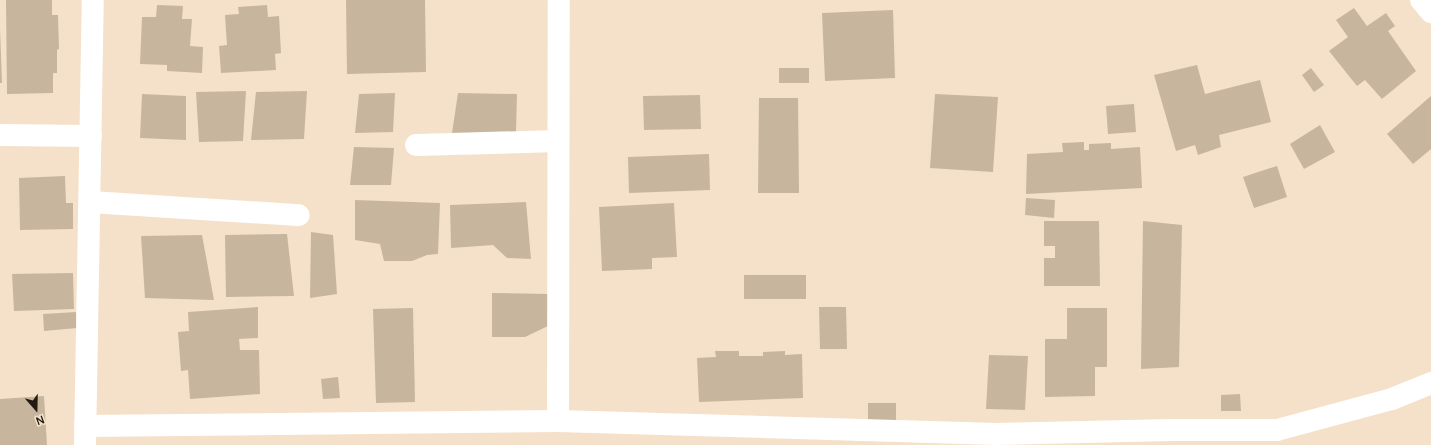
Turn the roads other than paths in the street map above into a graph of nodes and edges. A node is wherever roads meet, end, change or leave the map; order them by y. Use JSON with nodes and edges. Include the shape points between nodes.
{"nodes":[{"id":1,"x":93,"y":0,"type":"edge"},
{"id":2,"x":559,"y":0,"type":"edge"},
{"id":3,"x":1421,"y":0,"type":"edge"},
{"id":4,"x":1431,"y":12,"type":"edge"},
{"id":5,"x":0,"y":135,"type":"edge"},
{"id":6,"x":91,"y":136,"type":"junction"},
{"id":7,"x":558,"y":141,"type":"junction"},
{"id":8,"x":416,"y":144,"type":"dead end"},
{"id":9,"x":90,"y":202,"type":"junction"},
{"id":10,"x":299,"y":215,"type":"dead end"},
{"id":11,"x":1431,"y":383,"type":"edge"},
{"id":12,"x":558,"y":422,"type":"junction"},
{"id":13,"x":85,"y":436,"type":"edge"},
{"id":14,"x":997,"y":440,"type":"edge"}],
"edges":[{"from":1,"to":6,"type":"street"},
{"from":2,"to":7,"type":"street"},
{"from":3,"to":4,"type":"street"},
{"from":5,"to":6,"type":"street"},
{"from":6,"to":9,"type":"street"},
{"from":7,"to":8,"type":"street"},
{"from":7,"to":12,"type":"street"},
{"from":9,"to":10,"type":"street"},
{"from":9,"to":13,"type":"street"},
{"from":11,"to":14,"type":"street","via":[[1392,398],[1277,430],[1172,430]]},
{"from":12,"to":13,"type":"street"},
{"from":12,"to":14,"type":"street"}]}
